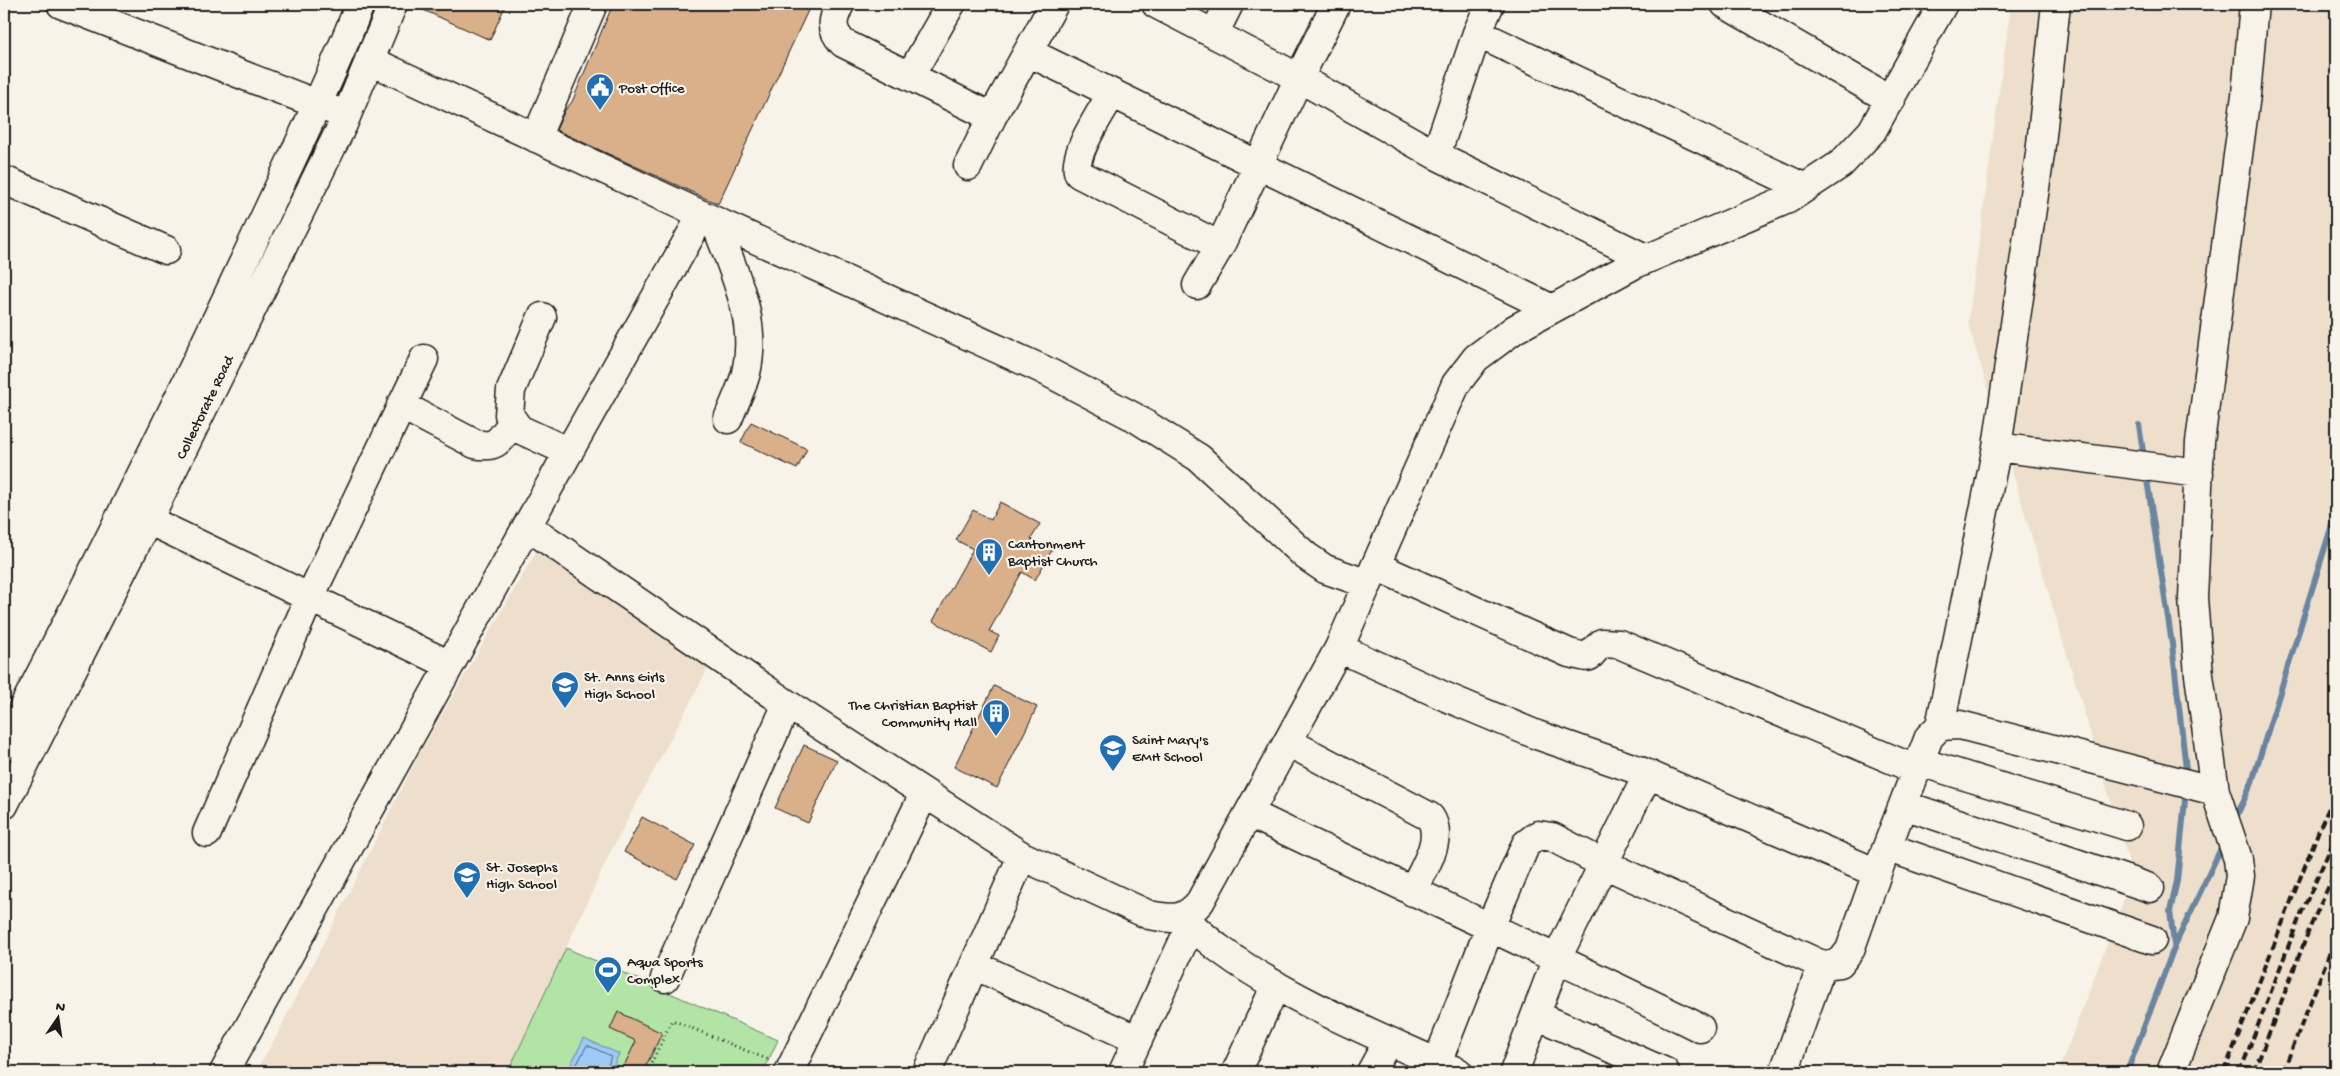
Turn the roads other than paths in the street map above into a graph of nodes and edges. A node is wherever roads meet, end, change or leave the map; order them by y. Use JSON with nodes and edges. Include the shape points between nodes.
{"nodes":[{"id":1,"x":62,"y":4,"type":"edge"},
{"id":2,"x":360,"y":4,"type":"edge"},
{"id":3,"x":393,"y":4,"type":"edge"},
{"id":4,"x":593,"y":4,"type":"edge"},
{"id":5,"x":840,"y":4,"type":"edge"},
{"id":6,"x":951,"y":4,"type":"edge"},
{"id":7,"x":1054,"y":4,"type":"edge"},
{"id":8,"x":1156,"y":4,"type":"edge"},
{"id":9,"x":1229,"y":4,"type":"edge"},
{"id":10,"x":1336,"y":4,"type":"edge"},
{"id":11,"x":1490,"y":4,"type":"edge"},
{"id":12,"x":1725,"y":4,"type":"edge"},
{"id":13,"x":1942,"y":4,"type":"edge"},
{"id":14,"x":2056,"y":4,"type":"edge"},
{"id":15,"x":2254,"y":4,"type":"edge"},
{"id":16,"x":1477,"y":33,"type":"junction"},
{"id":17,"x":1214,"y":34,"type":"junction"},
{"id":18,"x":1028,"y":52,"type":"junction"},
{"id":19,"x":370,"y":60,"type":"junction"},
{"id":20,"x":910,"y":76,"type":"junction"},
{"id":21,"x":1299,"y":78,"type":"junction"},
{"id":22,"x":1112,"y":93,"type":"junction"},
{"id":23,"x":1891,"y":100,"type":"junction"},
{"id":24,"x":318,"y":103,"type":"junction"},
{"id":25,"x":346,"y":117,"type":"junction"},
{"id":26,"x":992,"y":117,"type":"junction"},
{"id":27,"x":536,"y":138,"type":"junction"},
{"id":28,"x":1436,"y":155,"type":"junction"},
{"id":29,"x":1258,"y":164,"type":"junction"},
{"id":30,"x":968,"y":166,"type":"dead end"},
{"id":31,"x":4,"y":180,"type":"edge"},
{"id":32,"x":1805,"y":188,"type":"junction"},
{"id":33,"x":709,"y":218,"type":"junction"},
{"id":34,"x":1220,"y":246,"type":"junction"},
{"id":35,"x":166,"y":250,"type":"dead end"},
{"id":36,"x":1647,"y":259,"type":"junction"},
{"id":37,"x":1196,"y":285,"type":"dead end"},
{"id":38,"x":1552,"y":308,"type":"junction"},
{"id":39,"x":542,"y":317,"type":"dead end"},
{"id":40,"x":424,"y":358,"type":"dead end"},
{"id":41,"x":401,"y":405,"type":"junction"},
{"id":42,"x":728,"y":419,"type":"dead end"},
{"id":43,"x":512,"y":423,"type":"junction"},
{"id":44,"x":1997,"y":447,"type":"junction"},
{"id":45,"x":568,"y":452,"type":"junction"},
{"id":46,"x":2199,"y":473,"type":"junction"},
{"id":47,"x":148,"y":520,"type":"junction"},
{"id":48,"x":527,"y":526,"type":"junction"},
{"id":49,"x":1372,"y":575,"type":"junction"},
{"id":50,"x":310,"y":597,"type":"junction"},
{"id":51,"x":1338,"y":648,"type":"junction"},
{"id":52,"x":450,"y":665,"type":"junction"},
{"id":53,"x":787,"y":704,"type":"junction"},
{"id":54,"x":1940,"y":726,"type":"junction"},
{"id":55,"x":1288,"y":742,"type":"junction"},
{"id":56,"x":4,"y":745,"type":"edge"},
{"id":57,"x":1919,"y":766,"type":"junction"},
{"id":58,"x":1648,"y":774,"type":"junction"},
{"id":59,"x":924,"y":794,"type":"junction"},
{"id":60,"x":2213,"y":798,"type":"junction"},
{"id":61,"x":4,"y":805,"type":"edge"},
{"id":62,"x":1904,"y":805,"type":"junction"},
{"id":63,"x":1249,"y":813,"type":"junction"},
{"id":64,"x":2127,"y":826,"type":"dead end"},
{"id":65,"x":207,"y":833,"type":"dead end"},
{"id":66,"x":1887,"y":847,"type":"junction"},
{"id":67,"x":1022,"y":856,"type":"junction"},
{"id":68,"x":1604,"y":864,"type":"junction"},
{"id":69,"x":1877,"y":873,"type":"junction"},
{"id":70,"x":2150,"y":888,"type":"dead end"},
{"id":71,"x":1412,"y":892,"type":"junction"},
{"id":72,"x":1187,"y":921,"type":"junction"},
{"id":73,"x":1490,"y":927,"type":"junction"},
{"id":74,"x":2152,"y":940,"type":"dead end"},
{"id":75,"x":1557,"y":958,"type":"junction"},
{"id":76,"x":974,"y":965,"type":"junction"},
{"id":77,"x":1822,"y":965,"type":"junction"},
{"id":78,"x":665,"y":978,"type":"dead end"},
{"id":79,"x":1276,"y":985,"type":"junction"},
{"id":80,"x":1536,"y":1015,"type":"junction"},
{"id":81,"x":1700,"y":1028,"type":"dead end"},
{"id":82,"x":1138,"y":1040,"type":"junction"},
{"id":83,"x":1388,"y":1041,"type":"junction"},
{"id":84,"x":1447,"y":1067,"type":"edge"},
{"id":85,"x":789,"y":1071,"type":"edge"},
{"id":86,"x":224,"y":1072,"type":"edge"},
{"id":87,"x":927,"y":1072,"type":"edge"},
{"id":88,"x":1123,"y":1072,"type":"edge"},
{"id":89,"x":1236,"y":1072,"type":"edge"},
{"id":90,"x":1371,"y":1072,"type":"edge"},
{"id":91,"x":1514,"y":1072,"type":"edge"},
{"id":92,"x":1665,"y":1072,"type":"edge"},
{"id":93,"x":1784,"y":1072,"type":"edge"},
{"id":94,"x":2171,"y":1072,"type":"edge"}],
"edges":[{"from":1,"to":24,"type":"street"},
{"from":2,"to":24,"type":"street","name":"Collectorate Road"},
{"from":3,"to":19,"type":"street","name":"Collectorate Road"},
{"from":4,"to":27,"type":"street"},
{"from":5,"to":20,"type":"street","via":[[834,16],[835,35],[843,43]]},
{"from":6,"to":20,"type":"street"},
{"from":7,"to":18,"type":"street"},
{"from":8,"to":17,"type":"street"},
{"from":9,"to":17,"type":"street"},
{"from":10,"to":21,"type":"street"},
{"from":11,"to":16,"type":"street"},
{"from":12,"to":23,"type":"street"},
{"from":13,"to":23,"type":"street"},
{"from":14,"to":44,"type":"street","via":[[2040,154]]},
{"from":15,"to":46,"type":"street","via":[[2246,95],[2200,442]]},
{"from":16,"to":28,"type":"street"},
{"from":16,"to":32,"type":"street"},
{"from":17,"to":21,"type":"street"},
{"from":18,"to":22,"type":"street"},
{"from":18,"to":26,"type":"street"},
{"from":19,"to":25,"type":"street","name":"Collectorate Road"},
{"from":19,"to":27,"type":"street"},
{"from":20,"to":26,"type":"street"},
{"from":21,"to":28,"type":"street"},
{"from":21,"to":29,"type":"street"},
{"from":22,"to":29,"type":"street"},
{"from":22,"to":34,"type":"street","via":[[1079,154],[1076,169],[1079,174]]},
{"from":23,"to":32,"type":"street","via":[[1872,131],[1841,164]]},
{"from":24,"to":25,"type":"street"},
{"from":24,"to":56,"type":"street","name":"Collectorate Road","via":[[125,510]]},
{"from":25,"to":47,"type":"street","name":"Collectorate Road"},
{"from":26,"to":30,"type":"street"},
{"from":27,"to":33,"type":"street"},
{"from":28,"to":36,"type":"street"},
{"from":29,"to":34,"type":"street"},
{"from":29,"to":38,"type":"street"},
{"from":31,"to":35,"type":"street"},
{"from":32,"to":36,"type":"street","via":[[1788,199]]},
{"from":33,"to":42,"type":"street","via":[[743,299],[750,328],[746,374]]},
{"from":33,"to":45,"type":"street"},
{"from":33,"to":49,"type":"street","via":[[1042,369],[1134,417],[1199,458],[1306,556],[1325,569]]},
{"from":34,"to":37,"type":"street"},
{"from":36,"to":38,"type":"street"},
{"from":38,"to":49,"type":"street","via":[[1515,329],[1476,358],[1456,384]]},
{"from":39,"to":43,"type":"street","via":[[511,390],[508,406]]},
{"from":40,"to":41,"type":"street"},
{"from":41,"to":43,"type":"street","via":[[475,444],[487,446],[497,442]]},
{"from":41,"to":50,"type":"street"},
{"from":43,"to":45,"type":"street"},
{"from":44,"to":46,"type":"street"},
{"from":44,"to":54,"type":"street"},
{"from":45,"to":48,"type":"street"},
{"from":46,"to":60,"type":"street","via":[[2192,598]]},
{"from":47,"to":50,"type":"street"},
{"from":47,"to":61,"type":"street","name":"Collectorate Road"},
{"from":48,"to":52,"type":"street","via":[[482,627]]},
{"from":48,"to":53,"type":"street"},
{"from":49,"to":51,"type":"street"},
{"from":49,"to":57,"type":"street","via":[[1568,653],[1587,658],[1602,643],[1619,644]]},
{"from":50,"to":52,"type":"street"},
{"from":50,"to":65,"type":"street"},
{"from":51,"to":55,"type":"street"},
{"from":51,"to":58,"type":"street","via":[[1537,735]]},
{"from":52,"to":86,"type":"street","via":[[398,776]]},
{"from":53,"to":59,"type":"street"},
{"from":53,"to":78,"type":"street"},
{"from":54,"to":57,"type":"street","via":[[1929,737]]},
{"from":54,"to":60,"type":"street","via":[[1960,725],[2173,780]]},
{"from":55,"to":63,"type":"street"},
{"from":55,"to":71,"type":"street","via":[[1430,817],[1436,831],[1435,842]]},
{"from":57,"to":62,"type":"street"},
{"from":57,"to":64,"type":"street"},
{"from":58,"to":68,"type":"street"},
{"from":58,"to":69,"type":"street"},
{"from":59,"to":67,"type":"street"},
{"from":59,"to":85,"type":"street"},
{"from":60,"to":94,"type":"street","via":[[2234,848],[2240,876],[2233,918]]},
{"from":62,"to":66,"type":"street"},
{"from":62,"to":70,"type":"street"},
{"from":63,"to":71,"type":"street"},
{"from":63,"to":72,"type":"street"},
{"from":66,"to":69,"type":"street"},
{"from":66,"to":74,"type":"street"},
{"from":67,"to":72,"type":"street","via":[[1149,915]]},
{"from":67,"to":76,"type":"street"},
{"from":68,"to":73,"type":"street","via":[[1552,837],[1538,835],[1532,838],[1526,844]]},
{"from":68,"to":75,"type":"street"},
{"from":68,"to":77,"type":"street"},
{"from":69,"to":77,"type":"street","via":[[1846,957],[1840,963]]},
{"from":71,"to":73,"type":"street"},
{"from":72,"to":79,"type":"street","via":[[1221,950]]},
{"from":72,"to":82,"type":"street"},
{"from":73,"to":75,"type":"street"},
{"from":73,"to":84,"type":"street"},
{"from":75,"to":80,"type":"street"},
{"from":75,"to":81,"type":"street"},
{"from":76,"to":82,"type":"street"},
{"from":76,"to":87,"type":"street"},
{"from":77,"to":93,"type":"street"},
{"from":79,"to":83,"type":"street"},
{"from":79,"to":89,"type":"street"},
{"from":80,"to":91,"type":"street"},
{"from":80,"to":92,"type":"street"},
{"from":82,"to":88,"type":"street"},
{"from":83,"to":84,"type":"street"},
{"from":83,"to":90,"type":"street"}]}
